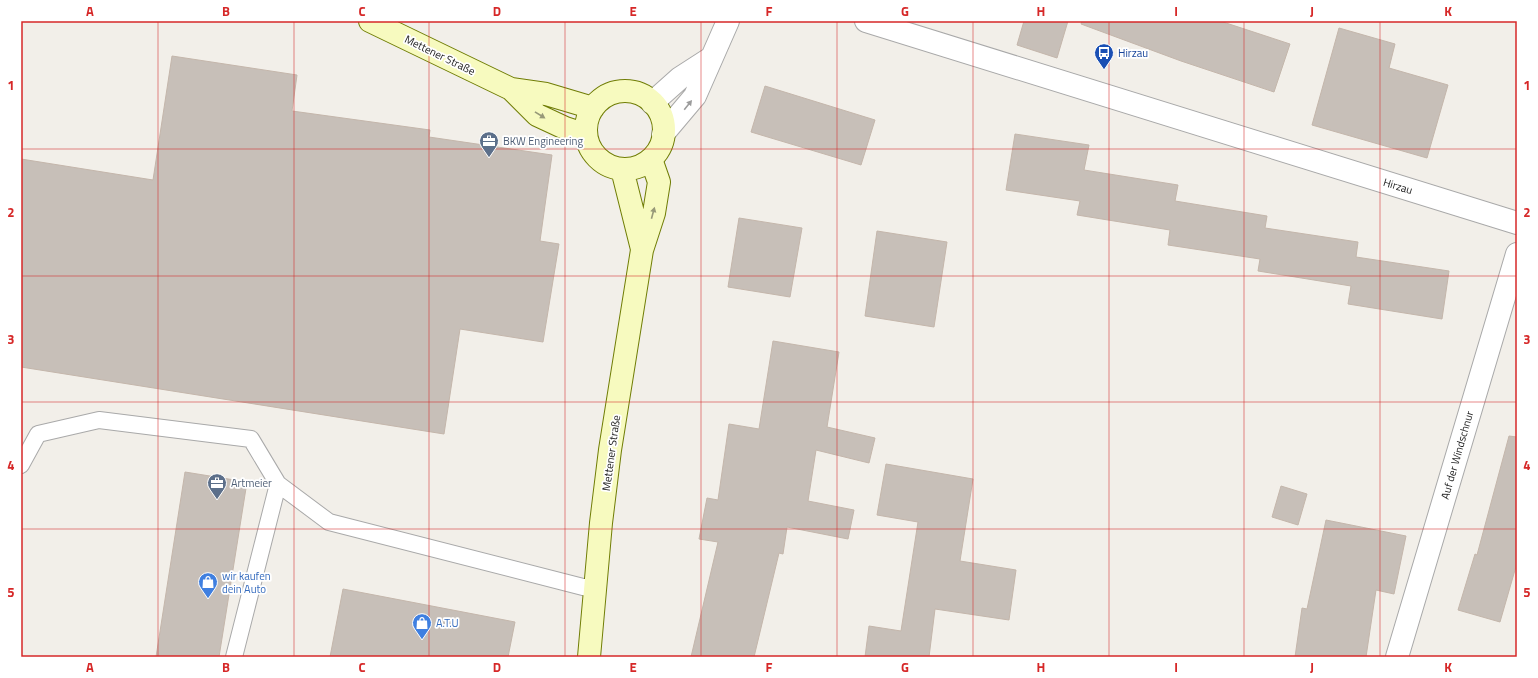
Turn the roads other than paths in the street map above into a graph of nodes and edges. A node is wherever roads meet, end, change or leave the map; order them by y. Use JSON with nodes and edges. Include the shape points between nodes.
{"nodes":[{"id":1,"x":370,"y":21,"type":"edge"},
{"id":2,"x":728,"y":21,"type":"edge"},
{"id":3,"x":866,"y":21,"type":"edge"},
{"id":4,"x":711,"y":58,"type":"junction"},
{"id":5,"x":511,"y":89,"type":"junction"},
{"id":6,"x":652,"y":103,"type":"junction"},
{"id":7,"x":593,"y":108,"type":"junction"},
{"id":8,"x":663,"y":134,"type":"junction"},
{"id":9,"x":586,"y":135,"type":"junction"},
{"id":10,"x":651,"y":159,"type":"junction"},
{"id":11,"x":622,"y":169,"type":"junction"},
{"id":12,"x":1517,"y":223,"type":"edge"},
{"id":13,"x":642,"y":250,"type":"junction"},
{"id":14,"x":1517,"y":254,"type":"edge"},
{"id":15,"x":21,"y":465,"type":"edge"},
{"id":16,"x":278,"y":484,"type":"junction"},
{"id":17,"x":596,"y":589,"type":"junction"},
{"id":18,"x":234,"y":657,"type":"edge"},
{"id":19,"x":589,"y":657,"type":"edge"},
{"id":20,"x":1397,"y":657,"type":"edge"}],
"edges":[{"from":1,"to":5,"type":"street","name":"Mettener Straße"},
{"from":2,"to":4,"type":"street"},
{"from":3,"to":12,"type":"street","name":"Hirzau"},
{"from":4,"to":6,"type":"street","via":[[680,78]]},
{"from":8,"to":4,"type":"street","one_way":true,"via":[[695,96]]},
{"from":5,"to":7,"type":"street","name":"Mettener Straße","via":[[546,94]]},
{"from":5,"to":9,"type":"street","name":"Mettener Straße","one_way":true,"via":[[538,115]]},
{"from":6,"to":7,"type":"street","via":[[645,97],[626,91],[607,96]]},
{"from":6,"to":8,"type":"street","via":[[663,123]]},
{"from":7,"to":9,"type":"street","via":[[588,117]]},
{"from":8,"to":10,"type":"street","via":[[663,139]]},
{"from":9,"to":11,"type":"street","via":[[588,144],[598,158],[605,164]]},
{"from":10,"to":11,"type":"street","via":[[638,167]]},
{"from":13,"to":10,"type":"street","name":"Mettener Straße","one_way":true,"via":[[655,209],[659,182]]},
{"from":11,"to":13,"type":"street","name":"Mettener Straße"},
{"from":13,"to":17,"type":"street","name":"Mettener Straße","via":[[610,450]]},
{"from":14,"to":20,"type":"street","name":"Auf der Windschnur"},
{"from":15,"to":16,"type":"lane","via":[[38,434],[99,420],[251,439]]},
{"from":16,"to":17,"type":"lane","via":[[329,522]]},
{"from":16,"to":18,"type":"lane"},
{"from":17,"to":19,"type":"street","name":"Mettener Straße"}]}
